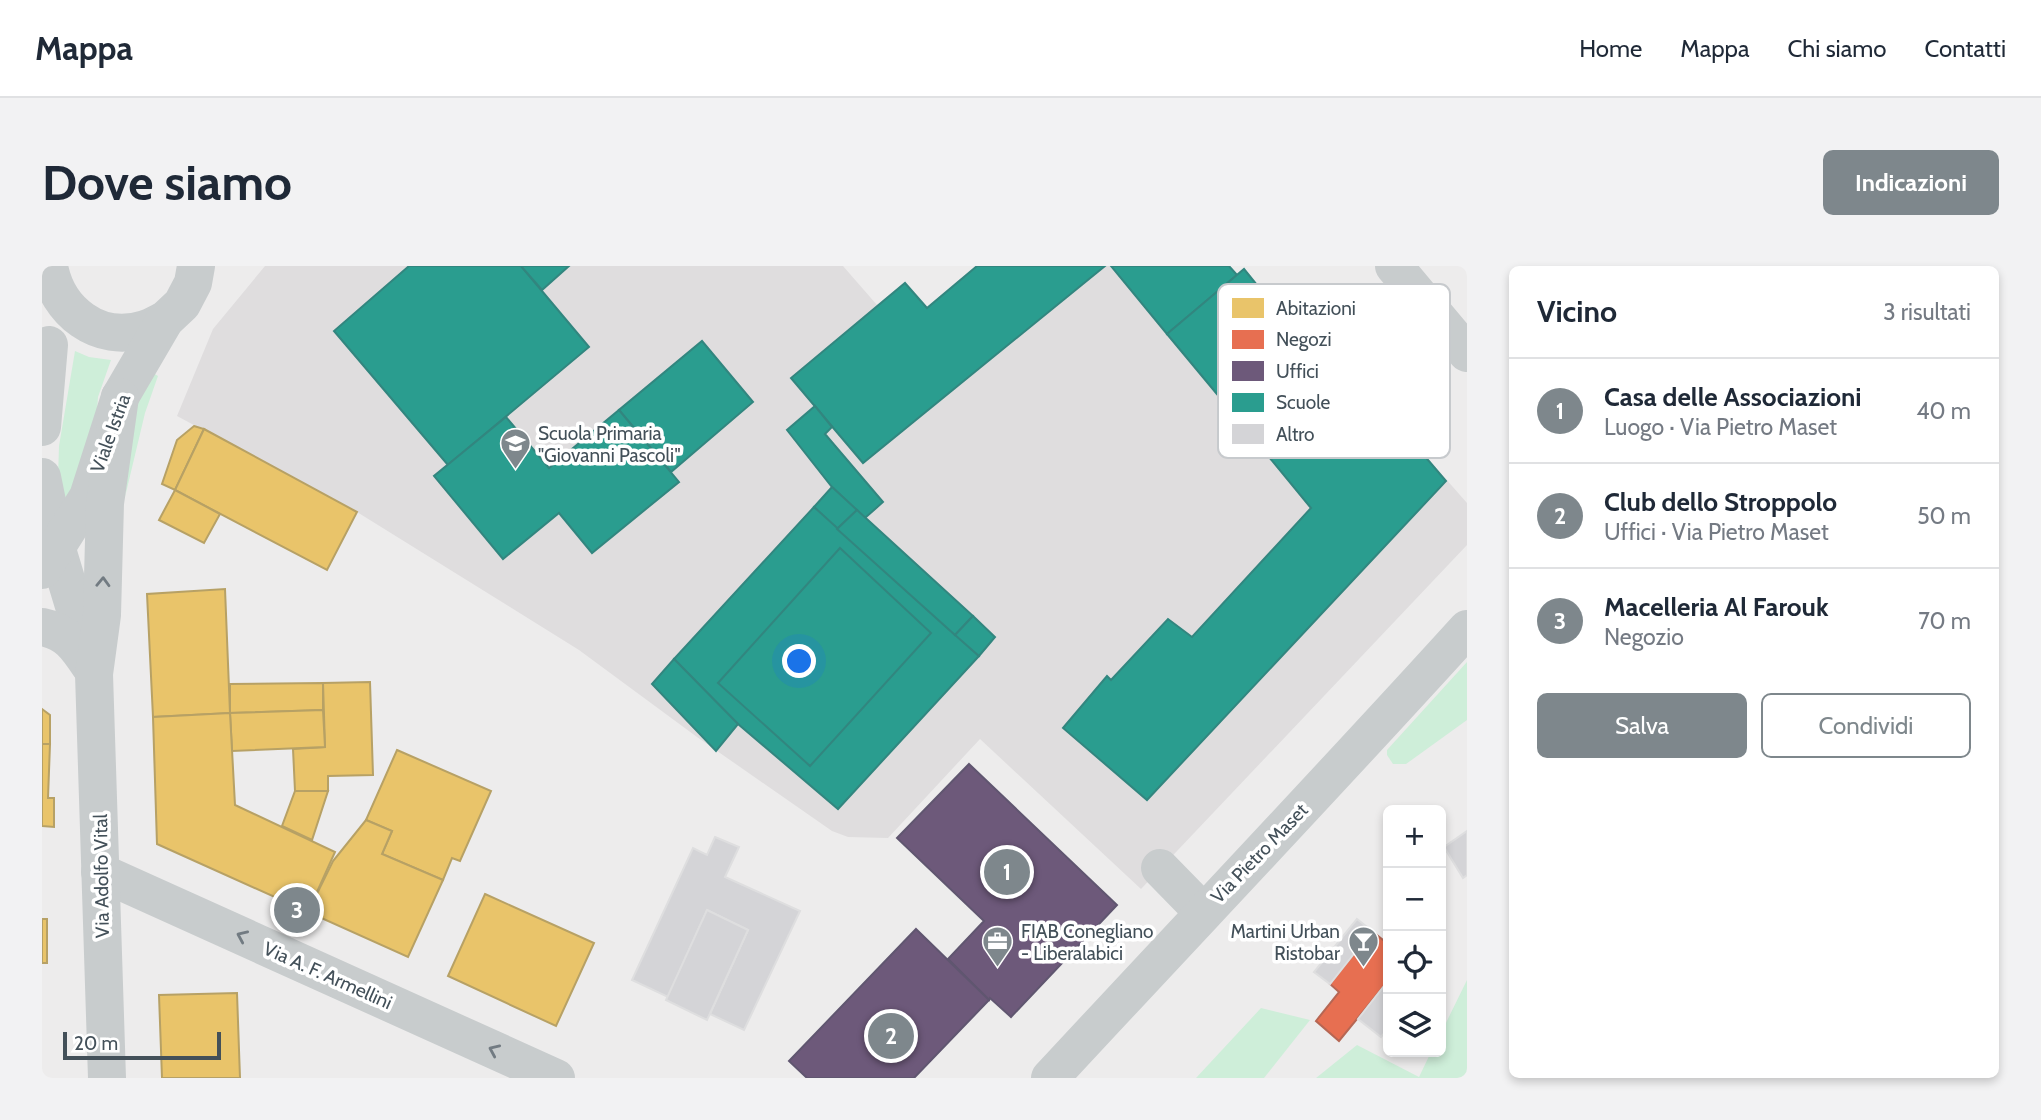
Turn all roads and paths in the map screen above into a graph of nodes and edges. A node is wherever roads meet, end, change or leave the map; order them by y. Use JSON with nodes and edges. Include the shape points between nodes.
{"nodes":[{"id":1,"x":49,"y":266,"type":"edge"},
{"id":2,"x":196,"y":266,"type":"edge"},
{"id":3,"x":1394,"y":266,"type":"edge"},
{"id":4,"x":1409,"y":284,"type":"edge"},
{"id":5,"x":63,"y":303,"type":"junction"},
{"id":6,"x":165,"y":320,"type":"junction"},
{"id":7,"x":1450,"y":333,"type":"edge"},
{"id":8,"x":1467,"y":353,"type":"edge"},
{"id":9,"x":46,"y":356,"type":"edge"},
{"id":10,"x":120,"y":397,"type":"junction"},
{"id":11,"x":42,"y":427,"type":"edge"},
{"id":12,"x":42,"y":477,"type":"edge"},
{"id":13,"x":49,"y":558,"type":"edge"},
{"id":14,"x":42,"y":627,"type":"edge"},
{"id":15,"x":1467,"y":629,"type":"edge"},
{"id":16,"x":94,"y":674,"type":"junction"},
{"id":17,"x":1160,"y":868,"type":"dead end"},
{"id":18,"x":100,"y":872,"type":"junction"},
{"id":19,"x":1203,"y":912,"type":"junction"},
{"id":20,"x":107,"y":1078,"type":"edge"},
{"id":21,"x":556,"y":1078,"type":"edge"},
{"id":22,"x":1050,"y":1078,"type":"edge"}],
"edges":[{"from":1,"to":5,"type":"street"},
{"from":2,"to":6,"type":"street","name":"Viale Istria","via":[[182,304]]},
{"from":3,"to":4,"type":"street"},
{"from":5,"to":6,"type":"street","via":[[80,319],[122,332]]},
{"from":5,"to":9,"type":"street"},
{"from":6,"to":10,"type":"street","name":"Viale Istria"},
{"from":7,"to":8,"type":"street"},
{"from":9,"to":11,"type":"street"},
{"from":10,"to":13,"type":"street","name":"Viale Istria","via":[[88,497]]},
{"from":16,"to":10,"type":"street","name":"Via Adolfo Vital","one_way":true,"via":[[102,615],[105,503]]},
{"from":12,"to":13,"type":"street"},
{"from":13,"to":16,"type":"street","name":"Via Adolfo Vital"},
{"from":14,"to":16,"type":"street","via":[[58,630],[78,647]]},
{"from":15,"to":19,"type":"street","name":"Via Pietro Maset"},
{"from":16,"to":18,"type":"street","name":"Via Adolfo Vital"},
{"from":17,"to":19,"type":"street"},
{"from":18,"to":20,"type":"street","name":"Via Adolfo Vital"},
{"from":21,"to":18,"type":"street","name":"Via A. F. Armellini","one_way":true},
{"from":19,"to":22,"type":"street","name":"Via Pietro Maset"}]}
